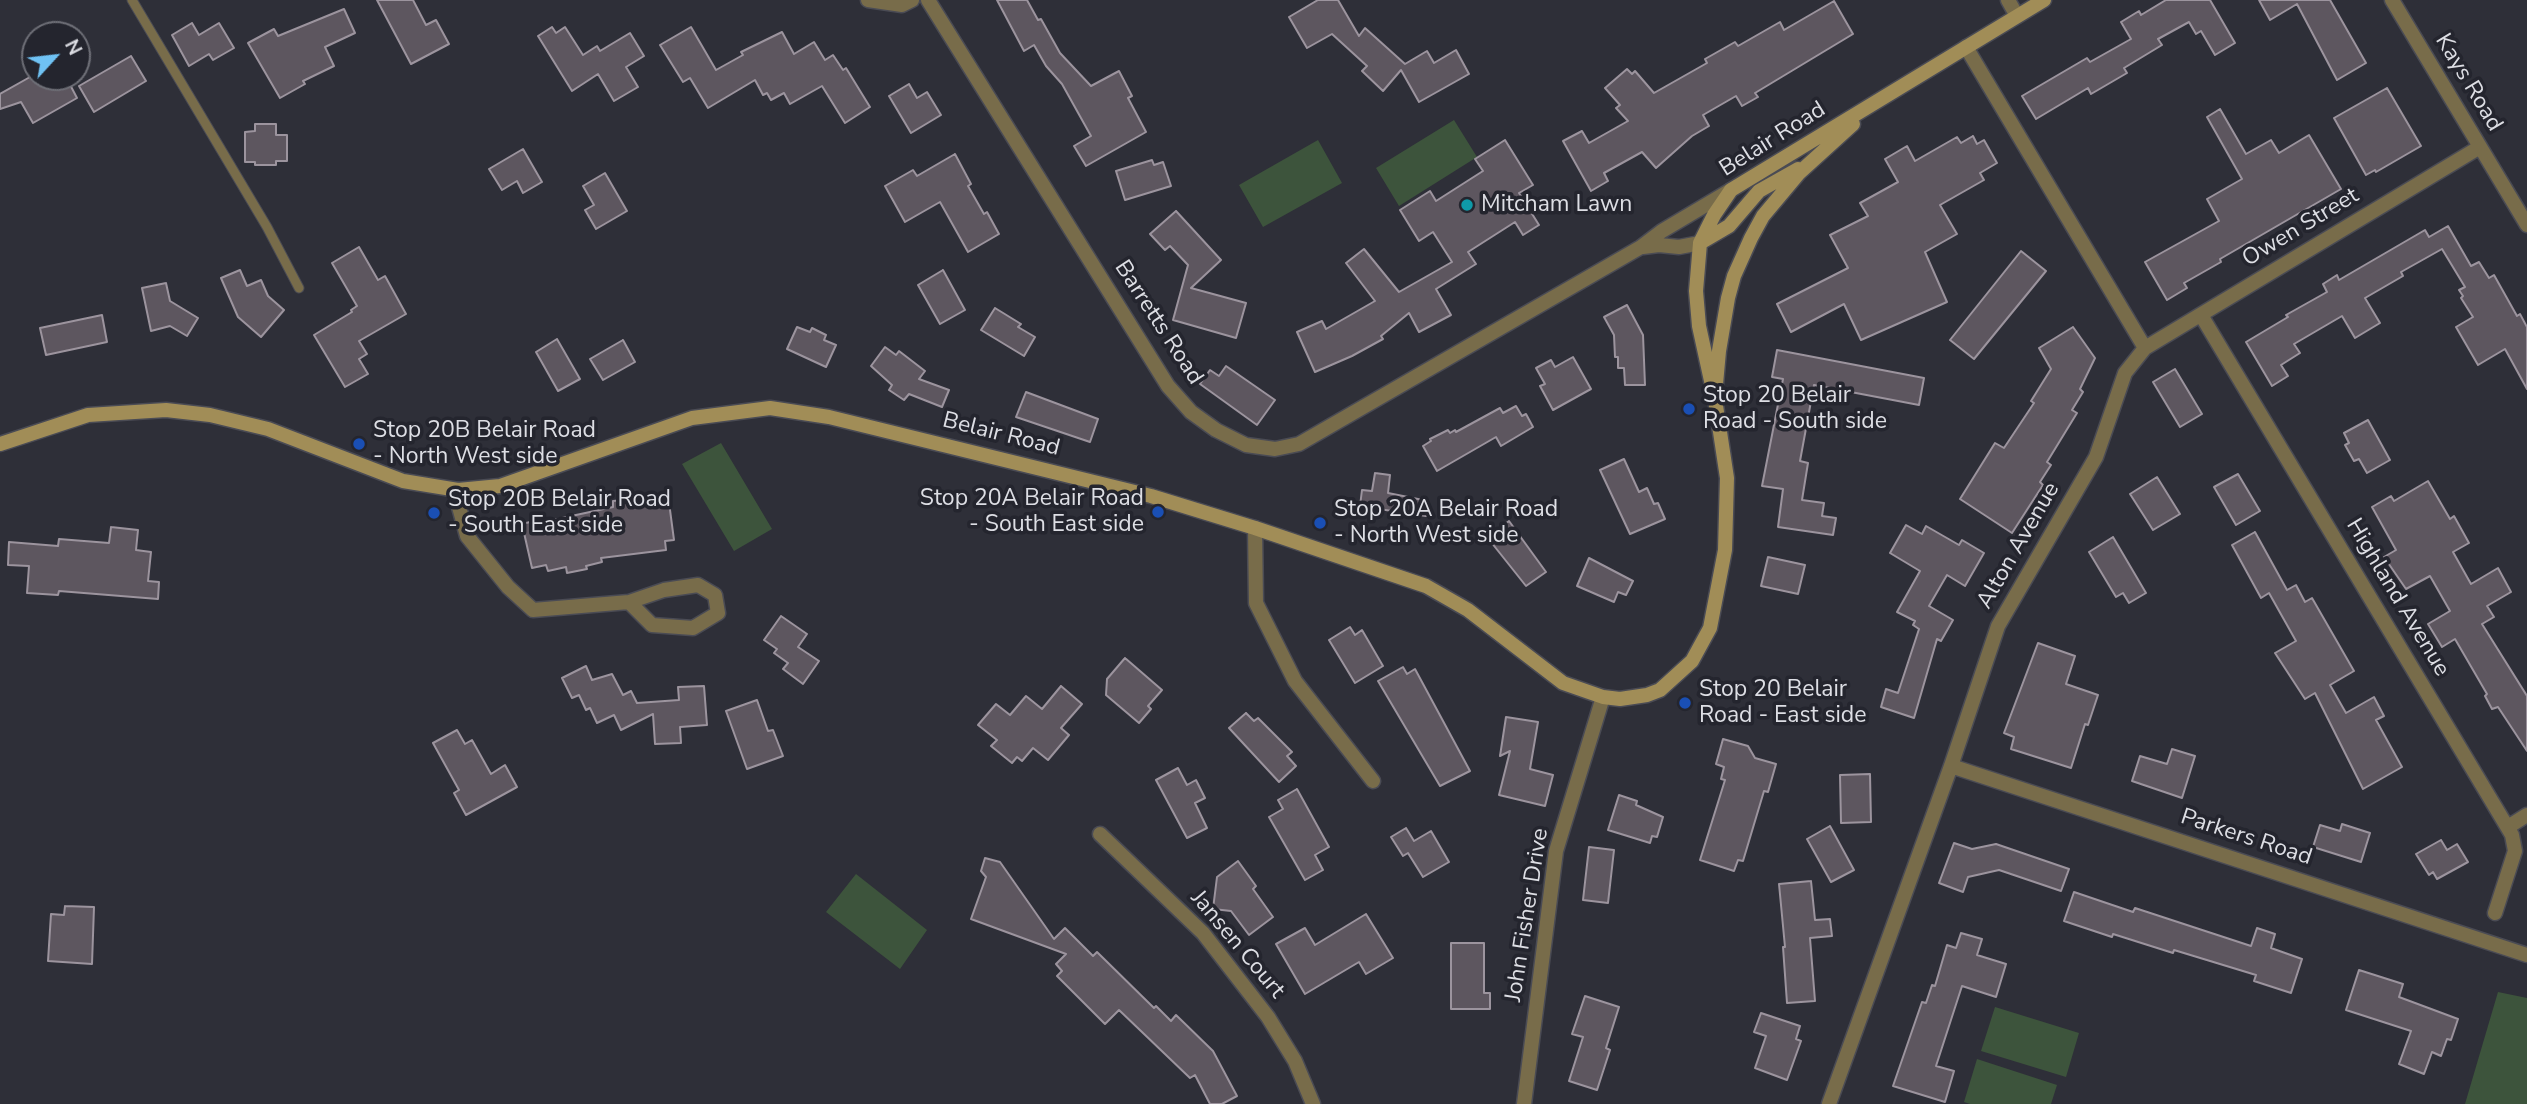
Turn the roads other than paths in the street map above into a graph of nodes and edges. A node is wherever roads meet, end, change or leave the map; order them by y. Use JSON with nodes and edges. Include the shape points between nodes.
{"nodes":[{"id":1,"x":132,"y":0,"type":"edge"},
{"id":2,"x":868,"y":0,"type":"edge"},
{"id":3,"x":912,"y":0,"type":"edge"},
{"id":4,"x":928,"y":0,"type":"edge"},
{"id":5,"x":2008,"y":0,"type":"edge"},
{"id":6,"x":2044,"y":0,"type":"edge"},
{"id":7,"x":2392,"y":0,"type":"edge"},
{"id":8,"x":2017,"y":16,"type":"junction"},
{"id":9,"x":1966,"y":47,"type":"junction"},
{"id":10,"x":1882,"y":99,"type":"junction"},
{"id":11,"x":2480,"y":147,"type":"junction"},
{"id":12,"x":1811,"y":162,"type":"junction"},
{"id":13,"x":1731,"y":190,"type":"junction"},
{"id":14,"x":2523,"y":207,"type":"edge"},
{"id":15,"x":2527,"y":225,"type":"edge"},
{"id":16,"x":1700,"y":243,"type":"junction"},
{"id":17,"x":1642,"y":247,"type":"junction"},
{"id":18,"x":299,"y":288,"type":"dead end"},
{"id":19,"x":2201,"y":315,"type":"junction"},
{"id":20,"x":2145,"y":348,"type":"junction"},
{"id":21,"x":1715,"y":399,"type":"junction"},
{"id":22,"x":0,"y":444,"type":"edge"},
{"id":23,"x":458,"y":491,"type":"junction"},
{"id":24,"x":1255,"y":528,"type":"junction"},
{"id":25,"x":629,"y":602,"type":"junction"},
{"id":26,"x":1603,"y":697,"type":"junction"},
{"id":27,"x":1951,"y":766,"type":"junction"},
{"id":28,"x":1373,"y":781,"type":"dead end"},
{"id":29,"x":2527,"y":815,"type":"edge"},
{"id":30,"x":2508,"y":827,"type":"junction"},
{"id":31,"x":1100,"y":834,"type":"dead end"},
{"id":32,"x":2495,"y":913,"type":"dead end"},
{"id":33,"x":2527,"y":955,"type":"edge"},
{"id":34,"x":1312,"y":1104,"type":"edge"},
{"id":35,"x":1524,"y":1104,"type":"edge"},
{"id":36,"x":1829,"y":1104,"type":"edge"}],
"edges":[{"from":1,"to":18,"type":"lane"},
{"from":2,"to":3,"type":"street","via":[[902,5]]},
{"from":4,"to":17,"type":"street","name":"Barretts Road","via":[[1168,386],[1191,412],[1246,445],[1275,449],[1299,444]]},
{"from":5,"to":8,"type":"street"},
{"from":6,"to":8,"type":"main road","name":"Belair Road"},
{"from":7,"to":11,"type":"street","name":"Kays Road"},
{"from":8,"to":9,"type":"main road","name":"Belair Road"},
{"from":9,"to":10,"type":"main road","name":"Belair Road"},
{"from":9,"to":20,"type":"street"},
{"from":10,"to":12,"type":"main road","name":"Belair Road"},
{"from":10,"to":13,"type":"main road","name":"Belair Road"},
{"from":11,"to":14,"type":"street","name":"Kays Road"},
{"from":11,"to":19,"type":"street","name":"Owen Street"},
{"from":12,"to":16,"type":"main road","via":[[1759,191],[1729,226]]},
{"from":12,"to":21,"type":"main road","name":"Belair Road","via":[[1763,216],[1734,276]]},
{"from":13,"to":16,"type":"main road","name":"Belair Road"},
{"from":13,"to":17,"type":"street","name":"Barretts Road"},
{"from":14,"to":15,"type":"street","name":"Kays Road"},
{"from":16,"to":17,"type":"street","name":"Barretts Road"},
{"from":16,"to":21,"type":"main road","name":"Belair Road","via":[[1699,326]]},
{"from":19,"to":20,"type":"street","name":"Owen Street"},
{"from":19,"to":30,"type":"street","name":"Highland Avenue"},
{"from":20,"to":27,"type":"street","name":"Alton Avenue","via":[[2125,373],[2095,457],[1998,626]]},
{"from":21,"to":26,"type":"main road","name":"Belair Road","via":[[1727,478],[1726,550],[1710,628],[1692,661],[1660,690],[1620,699]]},
{"from":22,"to":23,"type":"main road","name":"Belair Road","via":[[89,415],[166,410],[268,429],[403,481]]},
{"from":23,"to":24,"type":"main road","name":"Belair Road","via":[[500,486],[692,418],[769,408],[830,417],[981,453]]},
{"from":23,"to":25,"type":"street","via":[[467,536],[533,610]]},
{"from":24,"to":26,"type":"main road","name":"Belair Road","via":[[1426,586],[1468,610],[1563,683]]},
{"from":24,"to":28,"type":"street","via":[[1256,603],[1295,681]]},
{"from":25,"to":25,"type":"street","via":[[652,625],[693,628],[718,613],[715,595],[698,586],[664,590]]},
{"from":26,"to":35,"type":"street","name":"John Fisher Drive","via":[[1556,851]]},
{"from":27,"to":33,"type":"street","name":"Parkers Road"},
{"from":27,"to":36,"type":"street","name":"Alton Avenue"},
{"from":29,"to":30,"type":"street"},
{"from":30,"to":32,"type":"street","name":"Highland Avenue","via":[[2515,851]]},
{"from":31,"to":34,"type":"street","name":"Jansen Court","via":[[1203,933],[1269,1017],[1295,1061]]}]}
